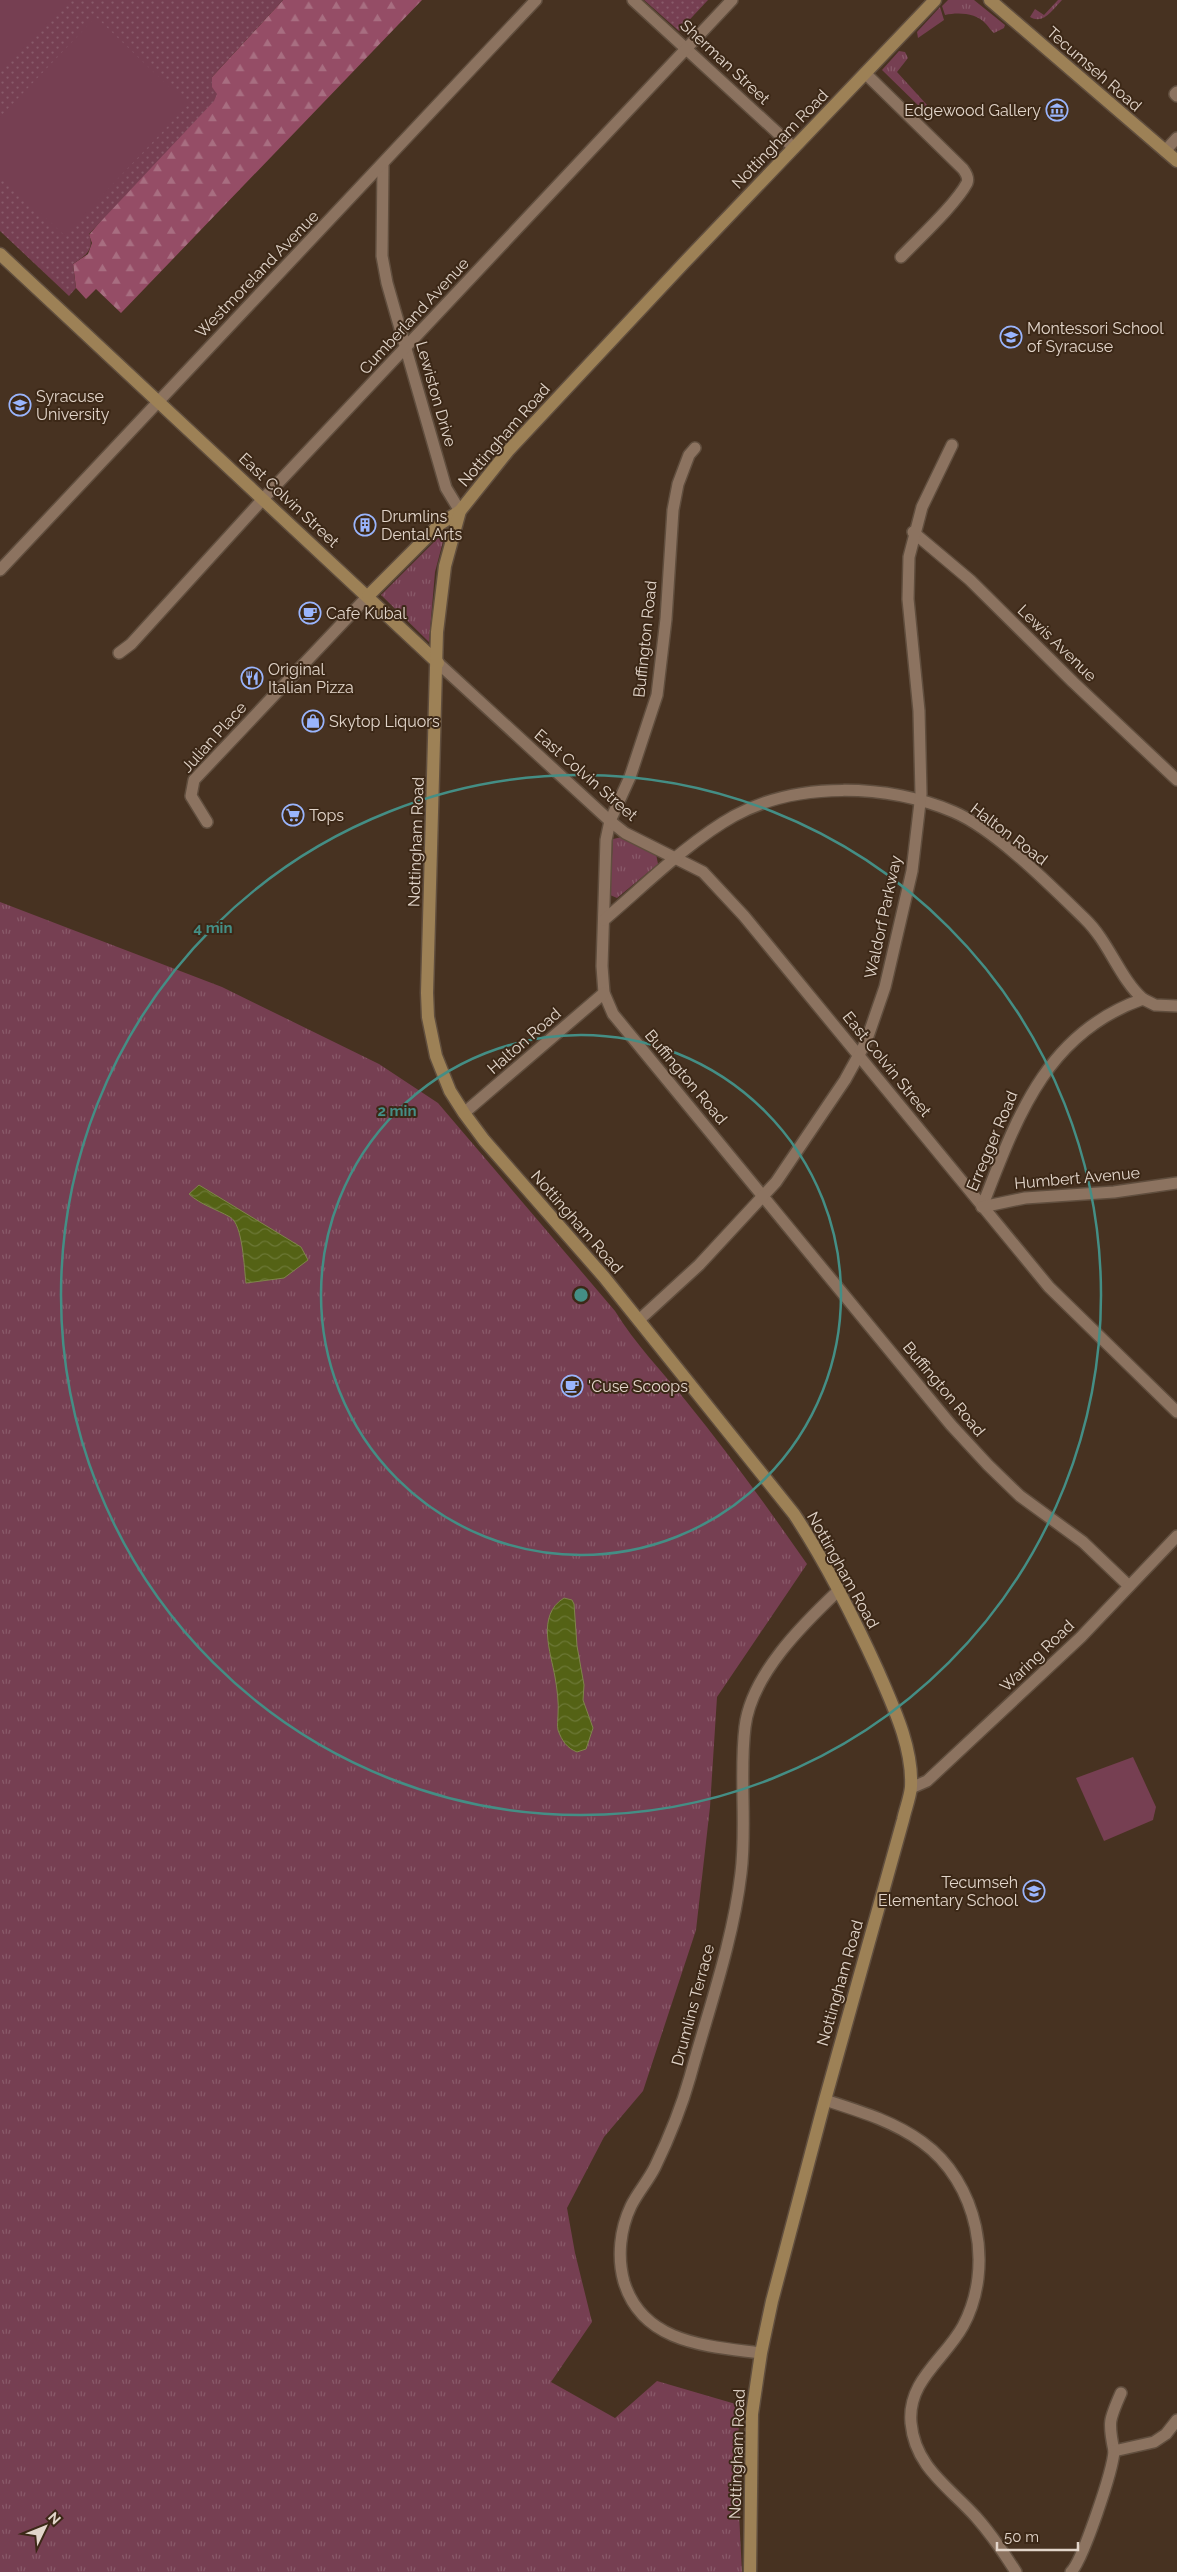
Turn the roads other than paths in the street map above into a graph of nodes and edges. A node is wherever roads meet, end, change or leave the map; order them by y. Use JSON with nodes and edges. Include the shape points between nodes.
{"nodes":[{"id":1,"x":536,"y":0,"type":"edge"},
{"id":2,"x":633,"y":0,"type":"edge"},
{"id":3,"x":732,"y":0,"type":"edge"},
{"id":4,"x":935,"y":0,"type":"edge"},
{"id":5,"x":990,"y":0,"type":"edge"},
{"id":6,"x":687,"y":49,"type":"junction"},
{"id":7,"x":865,"y":73,"type":"junction"},
{"id":8,"x":1177,"y":92,"type":"edge"},
{"id":9,"x":1177,"y":96,"type":"edge"},
{"id":10,"x":1177,"y":138,"type":"edge"},
{"id":11,"x":794,"y":148,"type":"junction"},
{"id":12,"x":1165,"y":151,"type":"junction"},
{"id":13,"x":1177,"y":161,"type":"edge"},
{"id":14,"x":383,"y":164,"type":"junction"},
{"id":15,"x":0,"y":254,"type":"edge"},
{"id":16,"x":902,"y":257,"type":"dead end"},
{"id":17,"x":406,"y":348,"type":"junction"},
{"id":18,"x":158,"y":401,"type":"junction"},
{"id":19,"x":952,"y":445,"type":"dead end"},
{"id":20,"x":695,"y":448,"type":"dead end"},
{"id":21,"x":263,"y":499,"type":"junction"},
{"id":22,"x":460,"y":511,"type":"junction"},
{"id":23,"x":913,"y":532,"type":"junction"},
{"id":24,"x":0,"y":570,"type":"edge"},
{"id":25,"x":368,"y":596,"type":"junction"},
{"id":26,"x":119,"y":653,"type":"dead end"},
{"id":27,"x":438,"y":663,"type":"junction"},
{"id":28,"x":1177,"y":780,"type":"edge"},
{"id":29,"x":920,"y":801,"type":"junction"},
{"id":30,"x":207,"y":822,"type":"dead end"},
{"id":31,"x":610,"y":822,"type":"junction"},
{"id":32,"x":678,"y":858,"type":"junction"},
{"id":33,"x":604,"y":920,"type":"junction"},
{"id":34,"x":604,"y":993,"type":"junction"},
{"id":35,"x":1143,"y":999,"type":"junction"},
{"id":36,"x":1177,"y":1006,"type":"edge"},
{"id":37,"x":859,"y":1056,"type":"junction"},
{"id":38,"x":464,"y":1113,"type":"junction"},
{"id":39,"x":1177,"y":1184,"type":"edge"},
{"id":40,"x":763,"y":1198,"type":"junction"},
{"id":41,"x":982,"y":1207,"type":"junction"},
{"id":42,"x":639,"y":1320,"type":"junction"},
{"id":43,"x":1177,"y":1412,"type":"edge"},
{"id":44,"x":1177,"y":1536,"type":"edge"},
{"id":45,"x":1129,"y":1586,"type":"junction"},
{"id":46,"x":839,"y":1590,"type":"junction"},
{"id":47,"x":911,"y":1788,"type":"junction"},
{"id":48,"x":825,"y":2100,"type":"junction"},
{"id":49,"x":761,"y":2353,"type":"junction"},
{"id":50,"x":1121,"y":2393,"type":"dead end"},
{"id":51,"x":1177,"y":2420,"type":"edge"},
{"id":52,"x":1114,"y":2451,"type":"junction"},
{"id":53,"x":750,"y":2572,"type":"edge"},
{"id":54,"x":1016,"y":2572,"type":"edge"},
{"id":55,"x":1071,"y":2572,"type":"edge"}],
"edges":[{"from":1,"to":14,"type":"street","name":"Westmoreland Avenue"},
{"from":2,"to":6,"type":"street","name":"Sherman Street"},
{"from":3,"to":6,"type":"street","name":"Cumberland Avenue"},
{"from":4,"to":7,"type":"street","name":"Nottingham Road"},
{"from":5,"to":12,"type":"street","name":"Tecumseh Road"},
{"from":6,"to":11,"type":"street","name":"Sherman Street"},
{"from":6,"to":17,"type":"street","name":"Cumberland Avenue"},
{"from":7,"to":11,"type":"street","name":"Nottingham Road"},
{"from":7,"to":16,"type":"street","via":[[968,176],[968,182]]},
{"from":8,"to":9,"type":"street"},
{"from":10,"to":12,"type":"street"},
{"from":11,"to":22,"type":"street","name":"Nottingham Road","via":[[508,451]]},
{"from":12,"to":13,"type":"street","name":"Tecumseh Road"},
{"from":14,"to":17,"type":"street","name":"Lewiston Drive","via":[[382,256]]},
{"from":14,"to":18,"type":"street","name":"Westmoreland Avenue"},
{"from":15,"to":18,"type":"street","name":"East Colvin Street"},
{"from":17,"to":21,"type":"street","name":"Cumberland Avenue"},
{"from":17,"to":22,"type":"street","name":"Lewiston Drive","via":[[446,488]]},
{"from":18,"to":21,"type":"street","name":"East Colvin Street"},
{"from":18,"to":24,"type":"street","name":"Westmoreland Avenue"},
{"from":19,"to":23,"type":"street","name":"Waldorf Parkway"},
{"from":20,"to":31,"type":"street","name":"Buffington Road","via":[[678,484],[673,510],[666,620],[657,694],[630,776]]},
{"from":21,"to":25,"type":"street","name":"East Colvin Street"},
{"from":21,"to":26,"type":"street","name":"Cumberland Avenue","via":[[131,644]]},
{"from":22,"to":25,"type":"street","name":"Julian Place","via":[[440,524]]},
{"from":22,"to":27,"type":"street","name":"Nottingham Road","via":[[440,597]]},
{"from":23,"to":28,"type":"street","name":"Lewis Avenue","via":[[970,580]]},
{"from":23,"to":29,"type":"street","name":"Waldorf Parkway","via":[[908,599],[919,711]]},
{"from":25,"to":27,"type":"street","name":"East Colvin Street"},
{"from":25,"to":30,"type":"street","name":"Julian Place","via":[[194,780],[191,796]]},
{"from":27,"to":31,"type":"street","name":"East Colvin Street"},
{"from":27,"to":38,"type":"street","name":"Nottingham Road","via":[[428,1017],[436,1056],[450,1091]]},
{"from":29,"to":32,"type":"street","name":"Halton Road","via":[[852,791],[811,792],[768,801],[734,816]]},
{"from":29,"to":35,"type":"street","name":"Halton Road","via":[[955,812],[1020,858],[1104,940]]},
{"from":29,"to":37,"type":"street","name":"Waldorf Parkway","via":[[912,871],[898,940],[885,987]]},
{"from":31,"to":32,"type":"street","name":"East Colvin Street"},
{"from":31,"to":33,"type":"street","name":"Buffington Road","via":[[606,840]]},
{"from":32,"to":33,"type":"street","name":"Halton Road"},
{"from":32,"to":37,"type":"street","name":"East Colvin Street","via":[[703,872],[738,909]]},
{"from":33,"to":34,"type":"street","name":"Buffington Road"},
{"from":34,"to":38,"type":"street","name":"Halton Road"},
{"from":34,"to":40,"type":"street","name":"Buffington Road","via":[[613,1014]]},
{"from":35,"to":36,"type":"street","via":[[1154,1005]]},
{"from":35,"to":41,"type":"street","name":"Erregger Road","via":[[1105,1015],[1078,1037],[1032,1090],[1016,1120]]},
{"from":37,"to":40,"type":"street","name":"Waldorf Parkway"},
{"from":37,"to":41,"type":"street","name":"East Colvin Street"},
{"from":38,"to":42,"type":"street","name":"Nottingham Road"},
{"from":39,"to":41,"type":"street","name":"Humbert Avenue","via":[[1025,1198]]},
{"from":40,"to":42,"type":"street","name":"Waldorf Parkway","via":[[699,1265]]},
{"from":40,"to":45,"type":"street","name":"Buffington Road","via":[[951,1425],[988,1465],[1020,1496],[1083,1542]]},
{"from":41,"to":43,"type":"street","name":"East Colvin Street","via":[[1049,1287]]},
{"from":42,"to":46,"type":"street","name":"Nottingham Road","via":[[794,1514]]},
{"from":44,"to":45,"type":"street","name":"Waring Road"},
{"from":45,"to":47,"type":"street","name":"Waring Road","via":[[1081,1637],[927,1781]]},
{"from":46,"to":47,"type":"street","name":"Nottingham Road","via":[[891,1700],[904,1740]]},
{"from":46,"to":49,"type":"street","name":"Drumlins Terrace","via":[[810,1617],[770,1667],[752,1698],[745,1728],[742,1873],[729,1936],[684,2100],[652,2174],[631,2206],[622,2232],[620,2257],[624,2281],[630,2296],[662,2332],[682,2340]]},
{"from":47,"to":48,"type":"street","name":"Nottingham Road"},
{"from":48,"to":49,"type":"street","name":"Nottingham Road"},
{"from":48,"to":54,"type":"street","via":[[899,2127],[923,2142],[959,2184],[972,2215],[980,2261],[973,2304],[962,2328],[921,2380],[914,2394],[911,2423],[922,2461],[976,2516]]},
{"from":49,"to":53,"type":"street","name":"Nottingham Road","via":[[752,2414]]},
{"from":50,"to":52,"type":"street","via":[[1110,2417]]},
{"from":51,"to":52,"type":"street","via":[[1166,2434],[1154,2442]]},
{"from":52,"to":55,"type":"street","via":[[1085,2549],[1078,2566]]}]}
